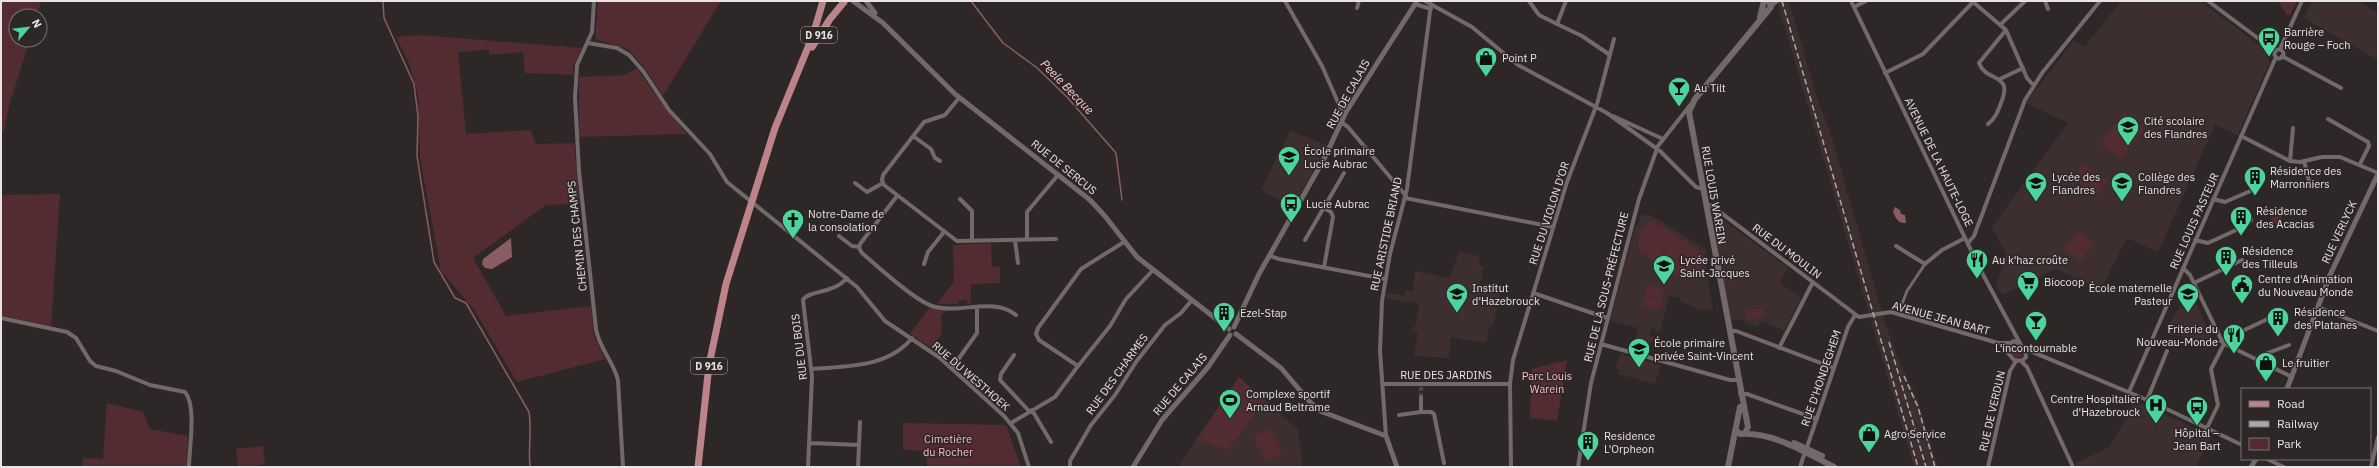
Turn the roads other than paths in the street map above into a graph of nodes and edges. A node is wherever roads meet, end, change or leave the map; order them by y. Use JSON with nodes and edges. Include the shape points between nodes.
{"nodes":[{"id":1,"x":594,"y":1,"type":"edge"},
{"id":2,"x":823,"y":1,"type":"edge"},
{"id":3,"x":836,"y":1,"type":"edge"},
{"id":4,"x":846,"y":1,"type":"edge"},
{"id":5,"x":853,"y":1,"type":"edge"},
{"id":6,"x":866,"y":1,"type":"edge"},
{"id":7,"x":1285,"y":1,"type":"edge"},
{"id":8,"x":1359,"y":1,"type":"edge"},
{"id":9,"x":1426,"y":1,"type":"edge"},
{"id":10,"x":1529,"y":1,"type":"edge"},
{"id":11,"x":1566,"y":1,"type":"edge"},
{"id":12,"x":1851,"y":1,"type":"edge"},
{"id":13,"x":1866,"y":1,"type":"edge"},
{"id":14,"x":1973,"y":1,"type":"edge"},
{"id":15,"x":2025,"y":1,"type":"edge"},
{"id":16,"x":2045,"y":1,"type":"edge"},
{"id":17,"x":2100,"y":1,"type":"edge"},
{"id":18,"x":2208,"y":1,"type":"edge"},
{"id":19,"x":2302,"y":1,"type":"edge"},
{"id":20,"x":1416,"y":3,"type":"edge"},
{"id":21,"x":1769,"y":3,"type":"edge"},
{"id":22,"x":1430,"y":6,"type":"junction"},
{"id":23,"x":1854,"y":7,"type":"junction"},
{"id":24,"x":1357,"y":8,"type":"dead end"},
{"id":25,"x":2048,"y":9,"type":"dead end"},
{"id":26,"x":883,"y":23,"type":"junction"},
{"id":27,"x":1557,"y":24,"type":"junction"},
{"id":28,"x":2001,"y":24,"type":"junction"},
{"id":29,"x":2006,"y":30,"type":"junction"},
{"id":30,"x":1614,"y":39,"type":"dead end"},
{"id":31,"x":588,"y":43,"type":"junction"},
{"id":32,"x":2280,"y":49,"type":"junction"},
{"id":33,"x":2275,"y":51,"type":"junction"},
{"id":34,"x":1610,"y":55,"type":"junction"},
{"id":35,"x":2282,"y":56,"type":"junction"},
{"id":36,"x":2276,"y":58,"type":"junction"},
{"id":37,"x":2023,"y":68,"type":"junction"},
{"id":38,"x":798,"y":71,"type":"junction"},
{"id":39,"x":1885,"y":73,"type":"junction"},
{"id":40,"x":2000,"y":80,"type":"junction"},
{"id":41,"x":2034,"y":86,"type":"junction"},
{"id":42,"x":2341,"y":88,"type":"dead end"},
{"id":43,"x":959,"y":98,"type":"junction"},
{"id":44,"x":1692,"y":104,"type":"junction"},
{"id":45,"x":1596,"y":106,"type":"junction"},
{"id":46,"x":1607,"y":113,"type":"junction"},
{"id":47,"x":1690,"y":115,"type":"junction"},
{"id":48,"x":1344,"y":116,"type":"junction"},
{"id":49,"x":2328,"y":119,"type":"dead end"},
{"id":50,"x":1678,"y":120,"type":"junction"},
{"id":51,"x":1341,"y":122,"type":"junction"},
{"id":52,"x":1988,"y":124,"type":"dead end"},
{"id":53,"x":2293,"y":128,"type":"dead end"},
{"id":54,"x":913,"y":136,"type":"junction"},
{"id":55,"x":2241,"y":136,"type":"junction"},
{"id":56,"x":1663,"y":139,"type":"junction"},
{"id":57,"x":1656,"y":149,"type":"junction"},
{"id":58,"x":940,"y":161,"type":"dead end"},
{"id":59,"x":2290,"y":161,"type":"junction"},
{"id":60,"x":2304,"y":161,"type":"junction"},
{"id":61,"x":2360,"y":164,"type":"junction"},
{"id":62,"x":1344,"y":173,"type":"dead end"},
{"id":63,"x":2378,"y":174,"type":"edge"},
{"id":64,"x":1058,"y":175,"type":"junction"},
{"id":65,"x":2308,"y":181,"type":"dead end"},
{"id":66,"x":855,"y":183,"type":"dead end"},
{"id":67,"x":2259,"y":183,"type":"dead end"},
{"id":68,"x":883,"y":184,"type":"junction"},
{"id":69,"x":1703,"y":189,"type":"junction"},
{"id":70,"x":897,"y":196,"type":"junction"},
{"id":71,"x":1405,"y":197,"type":"junction"},
{"id":72,"x":960,"y":199,"type":"dead end"},
{"id":73,"x":2214,"y":199,"type":"junction"},
{"id":74,"x":752,"y":203,"type":"junction"},
{"id":75,"x":1706,"y":204,"type":"junction"},
{"id":76,"x":1324,"y":208,"type":"junction"},
{"id":77,"x":2251,"y":220,"type":"dead end"},
{"id":78,"x":1553,"y":227,"type":"junction"},
{"id":79,"x":944,"y":232,"type":"junction"},
{"id":80,"x":839,"y":236,"type":"dead end"},
{"id":81,"x":1965,"y":238,"type":"junction"},
{"id":82,"x":1056,"y":239,"type":"dead end"},
{"id":83,"x":1015,"y":240,"type":"junction"},
{"id":84,"x":1027,"y":240,"type":"junction"},
{"id":85,"x":1305,"y":240,"type":"dead end"},
{"id":86,"x":2195,"y":240,"type":"junction"},
{"id":87,"x":972,"y":241,"type":"junction"},
{"id":88,"x":1124,"y":242,"type":"junction"},
{"id":89,"x":1968,"y":243,"type":"junction"},
{"id":90,"x":1896,"y":246,"type":"dead end"},
{"id":91,"x":858,"y":247,"type":"junction"},
{"id":92,"x":1270,"y":256,"type":"junction"},
{"id":93,"x":2242,"y":260,"type":"dead end"},
{"id":94,"x":1018,"y":263,"type":"dead end"},
{"id":95,"x":924,"y":264,"type":"dead end"},
{"id":96,"x":1925,"y":264,"type":"junction"},
{"id":97,"x":1324,"y":267,"type":"junction"},
{"id":98,"x":2183,"y":268,"type":"junction"},
{"id":99,"x":1153,"y":270,"type":"junction"},
{"id":100,"x":847,"y":278,"type":"junction"},
{"id":101,"x":1385,"y":279,"type":"junction"},
{"id":102,"x":1813,"y":282,"type":"junction"},
{"id":103,"x":2194,"y":283,"type":"junction"},
{"id":104,"x":1533,"y":293,"type":"junction"},
{"id":105,"x":1192,"y":300,"type":"junction"},
{"id":106,"x":977,"y":307,"type":"junction"},
{"id":107,"x":2318,"y":307,"type":"junction"},
{"id":108,"x":1900,"y":309,"type":"dead end"},
{"id":109,"x":1016,"y":315,"type":"dead end"},
{"id":110,"x":1856,"y":315,"type":"junction"},
{"id":111,"x":2272,"y":317,"type":"dead end"},
{"id":112,"x":1,"y":318,"type":"edge"},
{"id":113,"x":1608,"y":318,"type":"junction"},
{"id":114,"x":1231,"y":328,"type":"junction"},
{"id":115,"x":1729,"y":331,"type":"junction"},
{"id":116,"x":2012,"y":331,"type":"junction"},
{"id":117,"x":2378,"y":331,"type":"edge"},
{"id":118,"x":1236,"y":334,"type":"junction"},
{"id":119,"x":1230,"y":335,"type":"junction"},
{"id":120,"x":912,"y":338,"type":"junction"},
{"id":121,"x":2010,"y":342,"type":"junction"},
{"id":122,"x":2222,"y":342,"type":"junction"},
{"id":123,"x":1998,"y":343,"type":"junction"},
{"id":124,"x":1601,"y":344,"type":"junction"},
{"id":125,"x":2289,"y":345,"type":"dead end"},
{"id":126,"x":2022,"y":347,"type":"junction"},
{"id":127,"x":1779,"y":348,"type":"junction"},
{"id":128,"x":2167,"y":351,"type":"dead end"},
{"id":129,"x":2007,"y":352,"type":"junction"},
{"id":130,"x":2038,"y":354,"type":"junction"},
{"id":131,"x":1014,"y":355,"type":"dead end"},
{"id":132,"x":2026,"y":357,"type":"junction"},
{"id":133,"x":2256,"y":360,"type":"junction"},
{"id":134,"x":2019,"y":361,"type":"junction"},
{"id":135,"x":1078,"y":366,"type":"junction"},
{"id":136,"x":952,"y":368,"type":"junction"},
{"id":137,"x":1834,"y":368,"type":"junction"},
{"id":138,"x":812,"y":369,"type":"junction"},
{"id":139,"x":2292,"y":377,"type":"junction"},
{"id":140,"x":1738,"y":380,"type":"junction"},
{"id":141,"x":1382,"y":384,"type":"junction"},
{"id":142,"x":1510,"y":384,"type":"junction"},
{"id":143,"x":2287,"y":388,"type":"edge"},
{"id":144,"x":2129,"y":392,"type":"junction"},
{"id":145,"x":1740,"y":396,"type":"junction"},
{"id":146,"x":1421,"y":397,"type":"tunnel mouth"},
{"id":147,"x":2147,"y":400,"type":"junction"},
{"id":148,"x":1030,"y":411,"type":"junction"},
{"id":149,"x":1421,"y":412,"type":"junction"},
{"id":150,"x":1399,"y":415,"type":"dead end"},
{"id":151,"x":1817,"y":419,"type":"junction"},
{"id":152,"x":860,"y":422,"type":"dead end"},
{"id":153,"x":1011,"y":423,"type":"junction"},
{"id":154,"x":1738,"y":423,"type":"junction"},
{"id":155,"x":2207,"y":428,"type":"junction"},
{"id":156,"x":1745,"y":429,"type":"junction"},
{"id":157,"x":1736,"y":430,"type":"junction"},
{"id":158,"x":1386,"y":436,"type":"junction"},
{"id":159,"x":2378,"y":437,"type":"edge"},
{"id":160,"x":1051,"y":442,"type":"dead end"},
{"id":161,"x":810,"y":443,"type":"junction"},
{"id":162,"x":859,"y":445,"type":"junction"},
{"id":163,"x":2241,"y":445,"type":"edge"},
{"id":164,"x":2371,"y":446,"type":"edge"},
{"id":165,"x":1733,"y":448,"type":"junction"},
{"id":166,"x":2375,"y":448,"type":"junction"},
{"id":167,"x":1806,"y":449,"type":"junction"},
{"id":168,"x":2270,"y":460,"type":"edge"},
{"id":169,"x":2272,"y":460,"type":"edge"},
{"id":170,"x":2373,"y":461,"type":"junction"},
{"id":171,"x":2275,"y":462,"type":"junction"},
{"id":172,"x":1444,"y":463,"type":"dead end"},
{"id":173,"x":2378,"y":464,"type":"edge"},
{"id":174,"x":189,"y":467,"type":"edge"},
{"id":175,"x":623,"y":467,"type":"edge"},
{"id":176,"x":698,"y":467,"type":"edge"},
{"id":177,"x":808,"y":467,"type":"edge"},
{"id":178,"x":858,"y":467,"type":"edge"},
{"id":179,"x":1029,"y":467,"type":"edge"},
{"id":180,"x":1070,"y":467,"type":"edge"},
{"id":181,"x":1133,"y":467,"type":"edge"},
{"id":182,"x":1397,"y":467,"type":"edge"},
{"id":183,"x":1512,"y":467,"type":"edge"},
{"id":184,"x":1578,"y":467,"type":"edge"},
{"id":185,"x":1728,"y":467,"type":"edge"},
{"id":186,"x":1800,"y":467,"type":"edge"},
{"id":187,"x":1834,"y":467,"type":"edge"},
{"id":188,"x":1840,"y":467,"type":"edge"},
{"id":189,"x":1988,"y":467,"type":"edge"},
{"id":190,"x":2073,"y":467,"type":"edge"},
{"id":191,"x":2284,"y":467,"type":"edge"},
{"id":192,"x":2371,"y":467,"type":"edge"}],
"edges":[{"from":1,"to":31,"type":"street","name":"CHEMIN DES CHAMPS"},
{"from":2,"to":38,"type":"main road","number":"D 916"},
{"from":3,"to":4,"type":"main road"},
{"from":4,"to":38,"type":"main road","number":"D 916","via":[[824,26]]},
{"from":5,"to":26,"type":"street","name":"RUE DE SERCUS"},
{"from":6,"to":26,"type":"street","name":"RUE DE SERCUS"},
{"from":7,"to":48,"type":"street","via":[[1322,66],[1340,112]]},
{"from":8,"to":24,"type":"street"},
{"from":9,"to":22,"type":"street"},
{"from":10,"to":27,"type":"street","via":[[1539,15]]},
{"from":11,"to":27,"type":"street"},
{"from":12,"to":23,"type":"street","name":"AVENUE DE LA HAUTE-LOGE"},
{"from":13,"to":23,"type":"street"},
{"from":14,"to":28,"type":"street"},
{"from":14,"to":39,"type":"street","via":[[1921,56]]},
{"from":15,"to":28,"type":"street"},
{"from":16,"to":25,"type":"street"},
{"from":17,"to":41,"type":"street"},
{"from":18,"to":33,"type":"street"},
{"from":19,"to":32,"type":"street"},
{"from":20,"to":22,"type":"street"},
{"from":20,"to":48,"type":"street","name":"RUE DE CALAIS"},
{"from":21,"to":44,"type":"main road"},
{"from":22,"to":45,"type":"street","via":[[1472,27],[1521,67]]},
{"from":22,"to":71,"type":"street","name":"RUE ARISTIDE BRIAND"},
{"from":23,"to":39,"type":"street","name":"AVENUE DE LA HAUTE-LOGE"},
{"from":26,"to":43,"type":"street","name":"RUE DE SERCUS"},
{"from":27,"to":34,"type":"street","via":[[1582,36]]},
{"from":28,"to":29,"type":"street"},
{"from":29,"to":37,"type":"street"},
{"from":29,"to":40,"type":"street","via":[[1979,63]]},
{"from":30,"to":34,"type":"street","name":"RUE DU VIOLON D'OR"},
{"from":31,"to":74,"type":"street","name":"RUE DU WESTHOEK","via":[[617,48],[632,58],[669,110],[710,154],[725,180]]},
{"from":31,"to":175,"type":"street","name":"CHEMIN DES CHAMPS","via":[[576,72],[577,150],[597,334],[615,370],[618,383]]},
{"from":32,"to":33,"type":"street"},
{"from":32,"to":35,"type":"street","via":[[2283,52]]},
{"from":33,"to":36,"type":"street"},
{"from":34,"to":45,"type":"street","name":"RUE DU VIOLON D'OR"},
{"from":35,"to":36,"type":"street"},
{"from":35,"to":42,"type":"street"},
{"from":36,"to":55,"type":"street","name":"RUE LOUIS PASTEUR"},
{"from":37,"to":40,"type":"street"},
{"from":37,"to":41,"type":"street"},
{"from":38,"to":74,"type":"main road","number":"D 916","via":[[775,128]]},
{"from":39,"to":81,"type":"street","name":"AVENUE DE LA HAUTE-LOGE"},
{"from":40,"to":52,"type":"street","via":[[2005,93],[1996,116]]},
{"from":41,"to":89,"type":"street","via":[[2020,109],[1973,239]]},
{"from":43,"to":54,"type":"street","via":[[945,115],[925,120]]},
{"from":43,"to":64,"type":"street","name":"RUE DE SERCUS"},
{"from":44,"to":47,"type":"main road"},
{"from":44,"to":50,"type":"street","name":"RUE DE LA SOUS-PRÉFECTURE"},
{"from":45,"to":46,"type":"street"},
{"from":45,"to":78,"type":"street","name":"RUE DU VIOLON D'OR"},
{"from":46,"to":56,"type":"street"},
{"from":46,"to":57,"type":"street"},
{"from":47,"to":50,"type":"street","name":"RUE DE LA SOUS-PRÉFECTURE"},
{"from":47,"to":69,"type":"main road","name":"RUE LOUIS WAREIN"},
{"from":48,"to":51,"type":"street","name":"RUE DE CALAIS"},
{"from":49,"to":61,"type":"street","via":[[2368,142],[2369,146]]},
{"from":50,"to":56,"type":"street","name":"RUE DE LA SOUS-PRÉFECTURE"},
{"from":51,"to":71,"type":"street","via":[[1348,127]]},
{"from":51,"to":92,"type":"street","name":"RUE DE CALAIS","via":[[1324,159]]},
{"from":53,"to":59,"type":"street"},
{"from":54,"to":58,"type":"street","via":[[931,149],[935,158]]},
{"from":54,"to":68,"type":"street","via":[[884,173]]},
{"from":55,"to":59,"type":"street"},
{"from":55,"to":73,"type":"street","name":"RUE LOUIS PASTEUR"},
{"from":56,"to":57,"type":"street","name":"RUE DE LA SOUS-PRÉFECTURE"},
{"from":57,"to":69,"type":"street","via":[[1696,187]]},
{"from":57,"to":113,"type":"street","name":"RUE DE LA SOUS-PRÉFECTURE","via":[[1637,204]]},
{"from":59,"to":60,"type":"street"},
{"from":60,"to":61,"type":"street","via":[[2336,156]]},
{"from":60,"to":65,"type":"street"},
{"from":61,"to":63,"type":"street"},
{"from":62,"to":76,"type":"street"},
{"from":63,"to":107,"type":"street","name":"RUE VERLYCK","via":[[2333,268]]},
{"from":64,"to":84,"type":"street","via":[[1028,212]]},
{"from":64,"to":88,"type":"street","name":"RUE DE SERCUS","via":[[1098,207]]},
{"from":66,"to":68,"type":"street","via":[[867,192]]},
{"from":67,"to":73,"type":"street","via":[[2255,189],[2225,202]]},
{"from":68,"to":70,"type":"street"},
{"from":69,"to":75,"type":"main road","name":"RUE LOUIS WAREIN"},
{"from":70,"to":79,"type":"street"},
{"from":70,"to":91,"type":"street"},
{"from":71,"to":78,"type":"street"},
{"from":71,"to":101,"type":"street","name":"RUE ARISTIDE BRIAND"},
{"from":72,"to":87,"type":"street","via":[[972,211]]},
{"from":73,"to":86,"type":"street","name":"RUE LOUIS PASTEUR"},
{"from":74,"to":100,"type":"street","name":"RUE DU WESTHOEK"},
{"from":74,"to":176,"type":"main road","number":"D 916","via":[[728,277],[716,327]]},
{"from":75,"to":102,"type":"street","name":"RUE DU MOULIN","via":[[1711,205]]},
{"from":75,"to":115,"type":"main road","name":"RUE LOUIS WAREIN"},
{"from":76,"to":85,"type":"street"},
{"from":76,"to":97,"type":"street","via":[[1331,212],[1333,217]]},
{"from":77,"to":86,"type":"street","via":[[2246,226],[2208,243]]},
{"from":78,"to":104,"type":"street","name":"RUE DU VIOLON D'OR"},
{"from":79,"to":87,"type":"street","via":[[957,241]]},
{"from":79,"to":95,"type":"street","via":[[928,252]]},
{"from":80,"to":91,"type":"street","via":[[852,246]]},
{"from":81,"to":89,"type":"street","name":"AVENUE DE LA HAUTE-LOGE"},
{"from":81,"to":96,"type":"street","via":[[1942,250]]},
{"from":82,"to":84,"type":"street"},
{"from":83,"to":84,"type":"street"},
{"from":83,"to":87,"type":"street"},
{"from":83,"to":94,"type":"street"},
{"from":86,"to":98,"type":"street","name":"RUE LOUIS PASTEUR"},
{"from":88,"to":99,"type":"street","name":"RUE DE SERCUS"},
{"from":88,"to":135,"type":"street","via":[[1079,271],[1037,330],[1036,336],[1040,341]]},
{"from":89,"to":116,"type":"street","name":"AVENUE DE LA HAUTE-LOGE"},
{"from":90,"to":96,"type":"street"},
{"from":91,"to":106,"type":"street","via":[[863,254],[926,303],[939,307]]},
{"from":92,"to":97,"type":"street"},
{"from":92,"to":114,"type":"street","name":"RUE DE CALAIS"},
{"from":93,"to":103,"type":"street"},
{"from":96,"to":108,"type":"street"},
{"from":97,"to":101,"type":"street"},
{"from":98,"to":103,"type":"street","via":[[2189,272]]},
{"from":98,"to":144,"type":"street","name":"RUE LOUIS PASTEUR"},
{"from":99,"to":105,"type":"street","name":"RUE DE SERCUS"},
{"from":99,"to":135,"type":"street","via":[[1126,299],[1110,326]]},
{"from":100,"to":120,"type":"street","name":"RUE DU WESTHOEK","via":[[885,321]]},
{"from":100,"to":138,"type":"street","name":"RUE DU BOIS","via":[[834,289],[808,295],[803,299]]},
{"from":101,"to":141,"type":"street","name":"RUE ARISTIDE BRIAND","via":[[1380,332]]},
{"from":102,"to":110,"type":"street","name":"RUE DU MOULIN"},
{"from":102,"to":127,"type":"street"},
{"from":103,"to":122,"type":"street"},
{"from":104,"to":113,"type":"street"},
{"from":104,"to":142,"type":"street","name":"RUE DU VIOLON D'OR","via":[[1513,360]]},
{"from":105,"to":114,"type":"street","name":"RUE DE SERCUS"},
{"from":105,"to":180,"type":"street","name":"RUE DES CHARMES","via":[[1181,313],[1164,325],[1136,362],[1115,395],[1089,427],[1070,461]]},
{"from":106,"to":109,"type":"street","via":[[1003,307]]},
{"from":106,"to":136,"type":"street","via":[[977,333]]},
{"from":107,"to":117,"type":"street"},
{"from":107,"to":139,"type":"street","name":"RUE VERLYCK"},
{"from":110,"to":123,"type":"street","name":"AVENUE JEAN BART","via":[[1862,318],[1891,312]]},
{"from":110,"to":137,"type":"street","name":"RUE D'HONDEGHEM","via":[[1849,324]]},
{"from":111,"to":122,"type":"street"},
{"from":112,"to":174,"type":"street","via":[[67,332],[76,338],[96,366],[116,371],[146,384],[185,392],[189,398],[191,414]]},
{"from":113,"to":124,"type":"street","name":"RUE DE LA SOUS-PRÉFECTURE"},
{"from":114,"to":118,"type":"street","via":[[1237,330]]},
{"from":114,"to":119,"type":"street"},
{"from":115,"to":127,"type":"street","via":[[1736,331]]},
{"from":115,"to":140,"type":"main road","name":"RUE LOUIS WAREIN"},
{"from":116,"to":121,"type":"street"},
{"from":116,"to":126,"type":"street","name":"AVENUE DE LA HAUTE-LOGE"},
{"from":118,"to":119,"type":"street"},
{"from":118,"to":158,"type":"street","via":[[1281,368],[1320,411]]},
{"from":119,"to":181,"type":"street","name":"RUE DE CALAIS","via":[[1208,367],[1162,420]]},
{"from":120,"to":136,"type":"street","name":"RUE DU WESTHOEK"},
{"from":120,"to":138,"type":"street","via":[[879,360],[853,366]]},
{"from":121,"to":123,"type":"street","name":"AVENUE JEAN BART"},
{"from":121,"to":126,"type":"street","name":"AVENUE JEAN BART"},
{"from":121,"to":129,"type":"street"},
{"from":122,"to":133,"type":"street"},
{"from":122,"to":155,"type":"street","via":[[2210,369],[2218,405]]},
{"from":123,"to":129,"type":"street","name":"AVENUE JEAN BART"},
{"from":124,"to":140,"type":"street","via":[[1730,380]]},
{"from":124,"to":184,"type":"street","name":"RUE DE LA SOUS-PRÉFECTURE","via":[[1590,388]]},
{"from":125,"to":133,"type":"street","via":[[2261,355]]},
{"from":126,"to":130,"type":"street"},
{"from":126,"to":132,"type":"street","name":"AVENUE DE LA HAUTE-LOGE"},
{"from":127,"to":137,"type":"street"},
{"from":128,"to":147,"type":"street"},
{"from":129,"to":134,"type":"street","name":"AVENUE JEAN BART","via":[[2010,358]]},
{"from":130,"to":132,"type":"street"},
{"from":130,"to":144,"type":"street"},
{"from":131,"to":148,"type":"street","via":[[1001,374],[1000,380]]},
{"from":132,"to":134,"type":"street"},
{"from":133,"to":139,"type":"street"},
{"from":134,"to":189,"type":"street","name":"RUE DE VERDUN","via":[[2010,371]]},
{"from":134,"to":190,"type":"street","name":"AVENUE JEAN BART","via":[[2026,367]]},
{"from":135,"to":148,"type":"street","via":[[1059,393]]},
{"from":136,"to":153,"type":"street","name":"RUE DU WESTHOEK"},
{"from":137,"to":151,"type":"street","name":"RUE D'HONDEGHEM"},
{"from":138,"to":161,"type":"street","name":"RUE DU BOIS"},
{"from":139,"to":143,"type":"street","name":"RUE VERLYCK"},
{"from":140,"to":145,"type":"main road","name":"RUE LOUIS WAREIN"},
{"from":141,"to":142,"type":"street","name":"RUE DES JARDINS"},
{"from":141,"to":158,"type":"street","name":"RUE ARISTIDE BRIAND"},
{"from":142,"to":183,"type":"street","name":"RUE DU VIOLON D'OR"},
{"from":144,"to":147,"type":"street"},
{"from":145,"to":151,"type":"street","via":[[1747,394]]},
{"from":145,"to":154,"type":"main road","name":"RUE LOUIS WAREIN"},
{"from":145,"to":156,"type":"main road","name":"RUE LOUIS WAREIN"},
{"from":146,"to":149,"type":"street"},
{"from":147,"to":155,"type":"street"},
{"from":148,"to":153,"type":"street"},
{"from":148,"to":160,"type":"street"},
{"from":149,"to":150,"type":"street"},
{"from":149,"to":172,"type":"street","via":[[1434,414]]},
{"from":151,"to":167,"type":"street","name":"RUE D'HONDEGHEM"},
{"from":152,"to":162,"type":"street"},
{"from":153,"to":179,"type":"street","name":"RUE DU WESTHOEK","via":[[1019,436]]},
{"from":154,"to":156,"type":"main road"},
{"from":154,"to":157,"type":"main road","name":"RUE LOUIS WAREIN"},
{"from":155,"to":163,"type":"street"},
{"from":156,"to":157,"type":"main road"},
{"from":156,"to":165,"type":"main road"},
{"from":156,"to":167,"type":"main road"},
{"from":157,"to":165,"type":"main road"},
{"from":158,"to":182,"type":"street","name":"RUE ARISTIDE BRIAND"},
{"from":159,"to":166,"type":"street"},
{"from":161,"to":162,"type":"street"},
{"from":161,"to":177,"type":"street","name":"RUE DU BOIS"},
{"from":162,"to":178,"type":"street"},
{"from":164,"to":166,"type":"street"},
{"from":165,"to":185,"type":"main road"},
{"from":166,"to":170,"type":"street"},
{"from":167,"to":186,"type":"street","name":"RUE D'HONDEGHEM"},
{"from":167,"to":187,"type":"main road"},
{"from":167,"to":188,"type":"main road"},
{"from":168,"to":171,"type":"street"},
{"from":169,"to":171,"type":"street"},
{"from":170,"to":173,"type":"street"},
{"from":170,"to":192,"type":"street"},
{"from":171,"to":191,"type":"street"}]}
